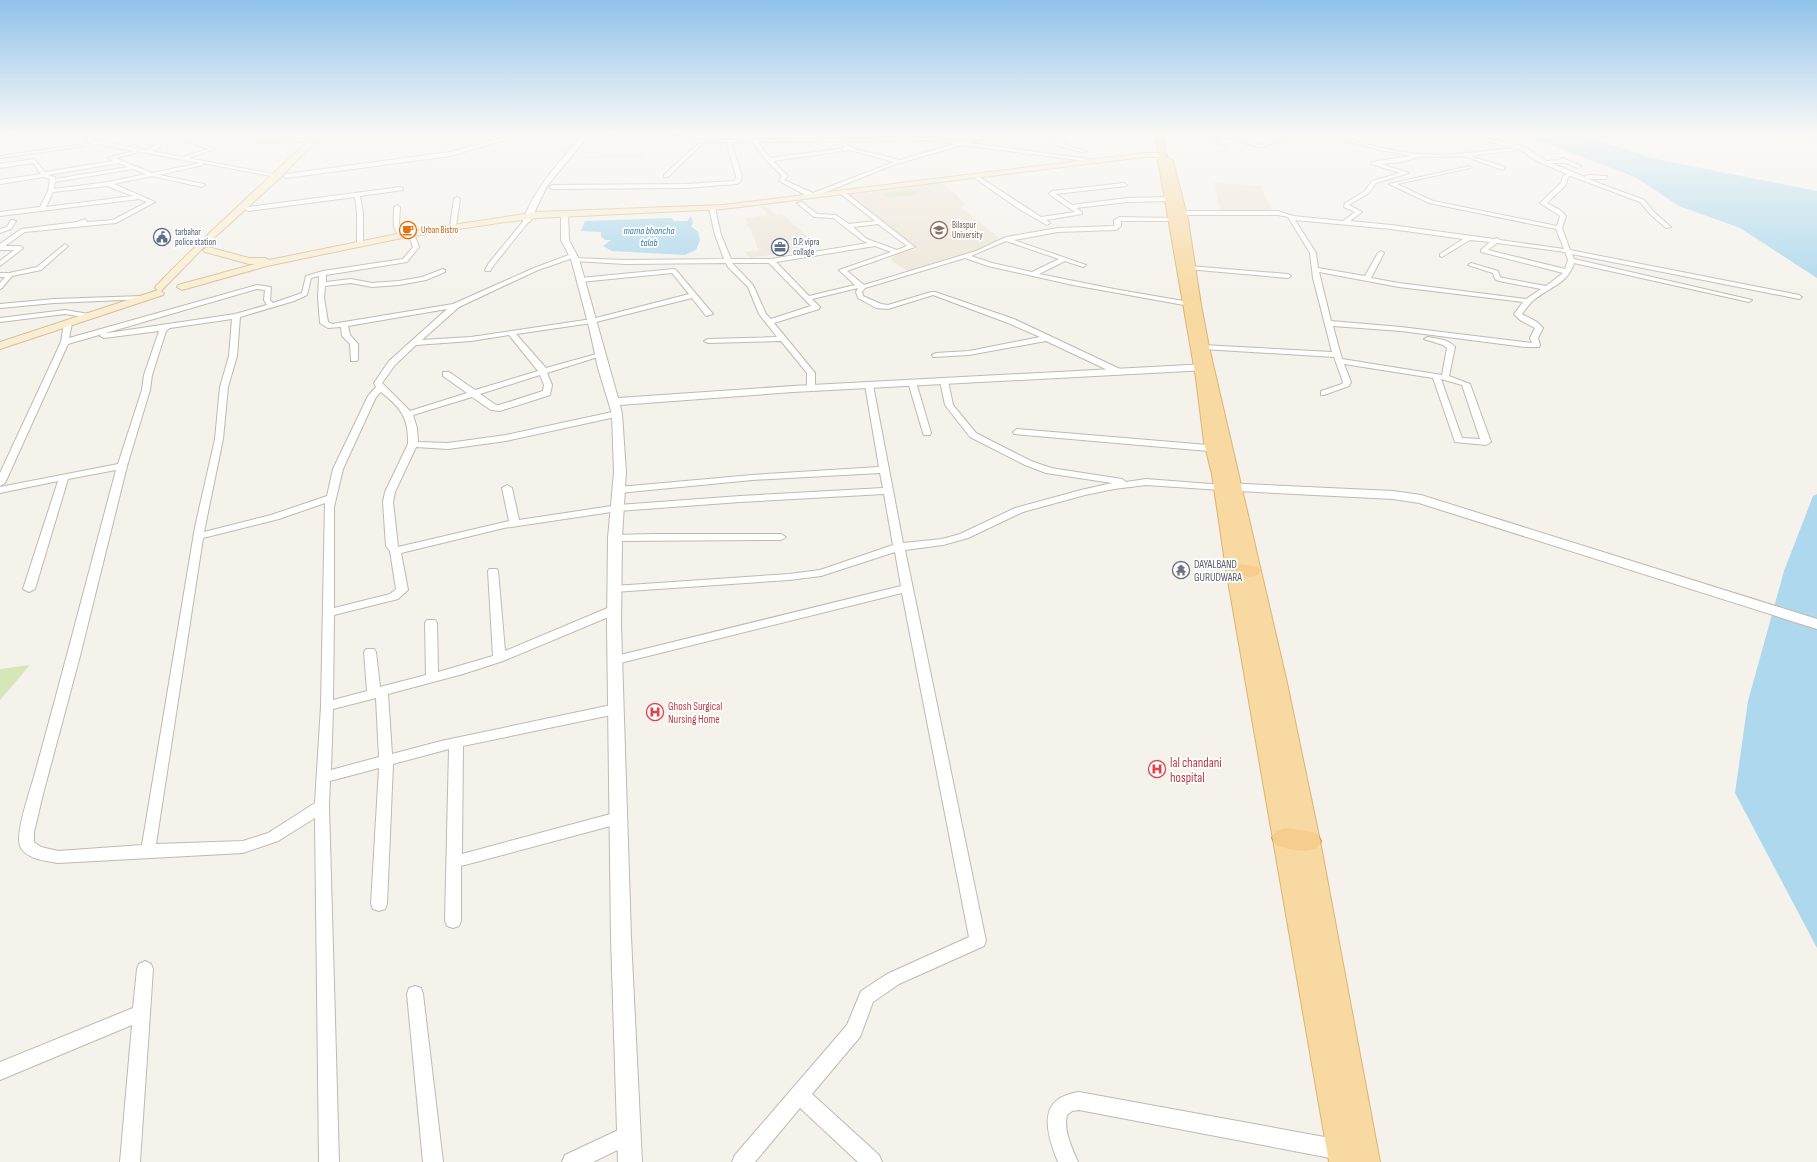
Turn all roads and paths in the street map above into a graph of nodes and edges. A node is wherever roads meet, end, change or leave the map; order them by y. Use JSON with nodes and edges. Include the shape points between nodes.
{"nodes":[{"id":1,"x":65,"y":189,"type":"edge"},
{"id":2,"x":120,"y":189,"type":"edge"},
{"id":3,"x":266,"y":189,"type":"edge"},
{"id":4,"x":268,"y":189,"type":"edge"},
{"id":5,"x":399,"y":189,"type":"edge"},
{"id":6,"x":542,"y":189,"type":"edge"},
{"id":7,"x":551,"y":189,"type":"edge"},
{"id":8,"x":799,"y":189,"type":"edge"},
{"id":9,"x":827,"y":189,"type":"edge"},
{"id":10,"x":870,"y":189,"type":"edge"},
{"id":11,"x":881,"y":189,"type":"edge"},
{"id":12,"x":994,"y":189,"type":"edge"},
{"id":13,"x":1082,"y":189,"type":"edge"},
{"id":14,"x":1124,"y":189,"type":"edge"},
{"id":15,"x":1168,"y":189,"type":"edge"},
{"id":16,"x":1172,"y":189,"type":"edge"},
{"id":17,"x":1371,"y":189,"type":"edge"},
{"id":18,"x":1403,"y":189,"type":"edge"},
{"id":19,"x":1558,"y":189,"type":"edge"},
{"id":20,"x":1612,"y":189,"type":"edge"},
{"id":21,"x":50,"y":191,"type":"joint"},
{"id":22,"x":357,"y":194,"type":"junction"},
{"id":23,"x":844,"y":194,"type":"junction"},
{"id":24,"x":812,"y":196,"type":"junction"},
{"id":25,"x":139,"y":197,"type":"junction"},
{"id":26,"x":457,"y":199,"type":"dead end"},
{"id":27,"x":1170,"y":199,"type":"junction"},
{"id":28,"x":1127,"y":200,"type":"junction"},
{"id":29,"x":800,"y":203,"type":"dead end"},
{"id":30,"x":397,"y":207,"type":"dead end"},
{"id":31,"x":1071,"y":207,"type":"junction"},
{"id":32,"x":43,"y":208,"type":"junction"},
{"id":33,"x":248,"y":209,"type":"junction"},
{"id":34,"x":712,"y":209,"type":"junction"},
{"id":35,"x":0,"y":214,"type":"edge"},
{"id":36,"x":564,"y":216,"type":"junction"},
{"id":37,"x":1175,"y":216,"type":"junction"},
{"id":38,"x":538,"y":217,"type":"junction"},
{"id":39,"x":527,"y":218,"type":"junction"},
{"id":40,"x":1292,"y":218,"type":"junction"},
{"id":41,"x":1041,"y":219,"type":"junction"},
{"id":42,"x":13,"y":221,"type":"dead end"},
{"id":43,"x":878,"y":222,"type":"junction"},
{"id":44,"x":1344,"y":222,"type":"junction"},
{"id":45,"x":453,"y":226,"type":"junction"},
{"id":46,"x":848,"y":226,"type":"junction"},
{"id":47,"x":1668,"y":226,"type":"dead end"},
{"id":48,"x":1559,"y":228,"type":"junction"},
{"id":49,"x":0,"y":230,"type":"edge"},
{"id":50,"x":1058,"y":230,"type":"junction"},
{"id":51,"x":401,"y":235,"type":"junction"},
{"id":52,"x":412,"y":236,"type":"junction"},
{"id":53,"x":1470,"y":236,"type":"junction"},
{"id":54,"x":1006,"y":239,"type":"junction"},
{"id":55,"x":1498,"y":240,"type":"junction"},
{"id":56,"x":360,"y":244,"type":"junction"},
{"id":57,"x":875,"y":244,"type":"junction"},
{"id":58,"x":65,"y":246,"type":"dead end"},
{"id":59,"x":0,"y":248,"type":"edge"},
{"id":60,"x":208,"y":250,"type":"junction"},
{"id":61,"x":1568,"y":250,"type":"junction"},
{"id":62,"x":572,"y":252,"type":"junction"},
{"id":63,"x":897,"y":252,"type":"junction"},
{"id":64,"x":1381,"y":253,"type":"dead end"},
{"id":65,"x":1442,"y":255,"type":"dead end"},
{"id":66,"x":965,"y":256,"type":"junction"},
{"id":67,"x":1065,"y":259,"type":"junction"},
{"id":68,"x":1571,"y":260,"type":"junction"},
{"id":69,"x":729,"y":261,"type":"junction"},
{"id":70,"x":771,"y":261,"type":"junction"},
{"id":71,"x":276,"y":262,"type":"junction"},
{"id":72,"x":0,"y":264,"type":"edge"},
{"id":73,"x":1083,"y":265,"type":"dead end"},
{"id":74,"x":1471,"y":265,"type":"dead end"},
{"id":75,"x":259,"y":267,"type":"junction"},
{"id":76,"x":1189,"y":268,"type":"junction"},
{"id":77,"x":1314,"y":269,"type":"junction"},
{"id":78,"x":488,"y":270,"type":"dead end"},
{"id":79,"x":443,"y":271,"type":"dead end"},
{"id":80,"x":1568,"y":272,"type":"junction"},
{"id":81,"x":9,"y":274,"type":"junction"},
{"id":82,"x":1033,"y":274,"type":"junction"},
{"id":83,"x":0,"y":275,"type":"edge"},
{"id":84,"x":1288,"y":276,"type":"dead end"},
{"id":85,"x":1367,"y":278,"type":"junction"},
{"id":86,"x":322,"y":279,"type":"junction"},
{"id":87,"x":580,"y":280,"type":"junction"},
{"id":88,"x":862,"y":286,"type":"junction"},
{"id":89,"x":0,"y":287,"type":"edge"},
{"id":90,"x":1547,"y":288,"type":"junction"},
{"id":91,"x":170,"y":290,"type":"junction"},
{"id":92,"x":695,"y":295,"type":"junction"},
{"id":93,"x":1799,"y":297,"type":"dead end"},
{"id":94,"x":143,"y":298,"type":"junction"},
{"id":95,"x":807,"y":298,"type":"junction"},
{"id":96,"x":1748,"y":300,"type":"dead end"},
{"id":97,"x":1529,"y":301,"type":"junction"},
{"id":98,"x":1192,"y":304,"type":"junction"},
{"id":99,"x":0,"y":306,"type":"edge"},
{"id":100,"x":271,"y":306,"type":"junction"},
{"id":101,"x":456,"y":306,"type":"junction"},
{"id":102,"x":709,"y":314,"type":"dead end"},
{"id":103,"x":89,"y":316,"type":"junction"},
{"id":104,"x":236,"y":316,"type":"junction"},
{"id":105,"x":0,"y":320,"type":"edge"},
{"id":106,"x":592,"y":321,"type":"junction"},
{"id":107,"x":769,"y":322,"type":"junction"},
{"id":108,"x":68,"y":323,"type":"junction"},
{"id":109,"x":1328,"y":323,"type":"junction"},
{"id":110,"x":344,"y":324,"type":"junction"},
{"id":111,"x":164,"y":328,"type":"junction"},
{"id":112,"x":511,"y":332,"type":"junction"},
{"id":113,"x":1424,"y":332,"type":"junction"},
{"id":114,"x":1048,"y":338,"type":"junction"},
{"id":115,"x":783,"y":339,"type":"junction"},
{"id":116,"x":708,"y":341,"type":"dead end"},
{"id":117,"x":65,"y":342,"type":"junction"},
{"id":118,"x":413,"y":343,"type":"junction"},
{"id":119,"x":0,"y":346,"type":"edge"},
{"id":120,"x":1203,"y":347,"type":"junction"},
{"id":121,"x":600,"y":355,"type":"junction"},
{"id":122,"x":936,"y":355,"type":"dead end"},
{"id":123,"x":1338,"y":358,"type":"junction"},
{"id":124,"x":354,"y":359,"type":"dead end"},
{"id":125,"x":1204,"y":367,"type":"junction"},
{"id":126,"x":1117,"y":370,"type":"junction"},
{"id":127,"x":542,"y":372,"type":"junction"},
{"id":128,"x":446,"y":374,"type":"dead end"},
{"id":129,"x":1446,"y":374,"type":"dead end"},
{"id":130,"x":1436,"y":376,"type":"junction"},
{"id":131,"x":944,"y":380,"type":"junction"},
{"id":132,"x":912,"y":382,"type":"junction"},
{"id":133,"x":869,"y":385,"type":"junction"},
{"id":134,"x":380,"y":388,"type":"junction"},
{"id":135,"x":812,"y":388,"type":"junction"},
{"id":136,"x":474,"y":393,"type":"junction"},
{"id":137,"x":1324,"y":393,"type":"dead end"},
{"id":138,"x":615,"y":408,"type":"junction"},
{"id":139,"x":408,"y":414,"type":"junction"},
{"id":140,"x":1017,"y":432,"type":"dead end"},
{"id":141,"x":927,"y":433,"type":"dead end"},
{"id":142,"x":413,"y":444,"type":"junction"},
{"id":143,"x":1219,"y":449,"type":"junction"},
{"id":144,"x":122,"y":466,"type":"junction"},
{"id":145,"x":884,"y":470,"type":"junction"},
{"id":146,"x":64,"y":478,"type":"junction"},
{"id":147,"x":0,"y":483,"type":"edge"},
{"id":148,"x":1130,"y":484,"type":"junction"},
{"id":149,"x":1227,"y":487,"type":"junction"},
{"id":150,"x":507,"y":488,"type":"dead end"},
{"id":151,"x":0,"y":490,"type":"edge"},
{"id":152,"x":619,"y":490,"type":"junction"},
{"id":153,"x":888,"y":491,"type":"junction"},
{"id":154,"x":332,"y":497,"type":"junction"},
{"id":155,"x":618,"y":508,"type":"junction"},
{"id":156,"x":515,"y":524,"type":"junction"},
{"id":157,"x":199,"y":536,"type":"junction"},
{"id":158,"x":781,"y":537,"type":"dead end"},
{"id":159,"x":615,"y":538,"type":"junction"},
{"id":160,"x":899,"y":548,"type":"junction"},
{"id":161,"x":395,"y":550,"type":"junction"},
{"id":162,"x":493,"y":571,"type":"dead end"},
{"id":163,"x":907,"y":588,"type":"junction"},
{"id":164,"x":29,"y":589,"type":"dead end"},
{"id":165,"x":614,"y":589,"type":"junction"},
{"id":166,"x":614,"y":610,"type":"junction"},
{"id":167,"x":328,"y":613,"type":"junction"},
{"id":168,"x":431,"y":624,"type":"dead end"},
{"id":169,"x":1817,"y":624,"type":"edge"},
{"id":170,"x":370,"y":652,"type":"dead end"},
{"id":171,"x":499,"y":658,"type":"junction"},
{"id":172,"x":616,"y":660,"type":"junction"},
{"id":173,"x":432,"y":678,"type":"junction"},
{"id":174,"x":378,"y":692,"type":"junction"},
{"id":175,"x":327,"y":706,"type":"junction"},
{"id":176,"x":616,"y":710,"type":"junction"},
{"id":177,"x":456,"y":743,"type":"junction"},
{"id":178,"x":386,"y":761,"type":"junction"},
{"id":179,"x":324,"y":777,"type":"junction"},
{"id":180,"x":322,"y":806,"type":"junction"},
{"id":181,"x":618,"y":818,"type":"junction"},
{"id":182,"x":1297,"y":840,"type":"junction"},
{"id":183,"x":148,"y":851,"type":"junction"},
{"id":184,"x":454,"y":862,"type":"junction"},
{"id":185,"x":379,"y":904,"type":"dead end"},
{"id":186,"x":454,"y":921,"type":"dead end"},
{"id":187,"x":145,"y":969,"type":"dead end"},
{"id":188,"x":415,"y":994,"type":"dead end"},
{"id":189,"x":141,"y":1013,"type":"junction"},
{"id":190,"x":0,"y":1071,"type":"edge"},
{"id":191,"x":799,"y":1095,"type":"junction"},
{"id":192,"x":629,"y":1134,"type":"junction"},
{"id":193,"x":1344,"y":1156,"type":"edge"},
{"id":194,"x":130,"y":1162,"type":"edge"},
{"id":195,"x":329,"y":1162,"type":"edge"},
{"id":196,"x":433,"y":1162,"type":"edge"},
{"id":197,"x":572,"y":1162,"type":"edge"},
{"id":198,"x":630,"y":1162,"type":"edge"},
{"id":199,"x":742,"y":1162,"type":"edge"},
{"id":200,"x":872,"y":1162,"type":"edge"},
{"id":201,"x":1068,"y":1162,"type":"edge"},
{"id":202,"x":1364,"y":1162,"type":"edge"}],
"edges":[{"from":1,"to":21,"type":"street"},
{"from":2,"to":25,"type":"street"},
{"from":3,"to":91,"type":"main road","via":[[201,245]]},
{"from":4,"to":33,"type":"main road"},
{"from":5,"to":22,"type":"street"},
{"from":6,"to":39,"type":"street"},
{"from":7,"to":38,"type":"street","via":[[542,202]]},
{"from":8,"to":24,"type":"street"},
{"from":9,"to":24,"type":"street"},
{"from":10,"to":24,"type":"main road"},
{"from":11,"to":23,"type":"main road"},
{"from":12,"to":41,"type":"street"},
{"from":13,"to":31,"type":"street","via":[[1051,194]]},
{"from":14,"to":28,"type":"street"},
{"from":15,"to":27,"type":"main road"},
{"from":16,"to":37,"type":"main road"},
{"from":17,"to":44,"type":"street","via":[[1347,204],[1346,206],[1359,212]]},
{"from":18,"to":48,"type":"street","via":[[1431,202]]},
{"from":19,"to":48,"type":"street","via":[[1543,202],[1558,210],[1563,216]]},
{"from":20,"to":47,"type":"street","via":[[1642,201]]},
{"from":21,"to":32,"type":"street"},
{"from":22,"to":33,"type":"street"},
{"from":22,"to":56,"type":"street","via":[[362,224]]},
{"from":23,"to":34,"type":"main road"},
{"from":23,"to":43,"type":"street"},
{"from":24,"to":34,"type":"main road"},
{"from":25,"to":32,"type":"street"},
{"from":25,"to":59,"type":"street","via":[[152,202],[114,222],[83,222],[23,230]]},
{"from":26,"to":45,"type":"street"},
{"from":27,"to":28,"type":"street"},
{"from":27,"to":37,"type":"main road"},
{"from":28,"to":31,"type":"street"},
{"from":29,"to":46,"type":"street","via":[[816,216],[834,216]]},
{"from":30,"to":51,"type":"street","via":[[396,224]]},
{"from":31,"to":41,"type":"street","via":[[1080,213]]},
{"from":32,"to":35,"type":"street"},
{"from":33,"to":60,"type":"main road"},
{"from":34,"to":36,"type":"main road"},
{"from":34,"to":69,"type":"street","via":[[718,235]]},
{"from":36,"to":38,"type":"main road"},
{"from":36,"to":62,"type":"street"},
{"from":37,"to":40,"type":"street","via":[[1278,213]]},
{"from":37,"to":50,"type":"street","via":[[1120,218],[1116,228]]},
{"from":37,"to":76,"type":"main road"},
{"from":37,"to":98,"type":"main road"},
{"from":38,"to":39,"type":"main road"},
{"from":39,"to":45,"type":"main road"},
{"from":39,"to":52,"type":"main road"},
{"from":39,"to":78,"type":"street"},
{"from":40,"to":44,"type":"street"},
{"from":40,"to":77,"type":"street","via":[[1313,253]]},
{"from":41,"to":50,"type":"street"},
{"from":42,"to":49,"type":"street","via":[[9,228]]},
{"from":43,"to":46,"type":"street"},
{"from":43,"to":63,"type":"street","via":[[912,247]]},
{"from":44,"to":53,"type":"street"},
{"from":45,"to":51,"type":"main road"},
{"from":46,"to":57,"type":"street","via":[[865,240]]},
{"from":48,"to":61,"type":"street"},
{"from":50,"to":54,"type":"street"},
{"from":51,"to":56,"type":"main road"},
{"from":52,"to":75,"type":"main road"},
{"from":52,"to":86,"type":"street","via":[[416,247],[405,261]]},
{"from":53,"to":55,"type":"street"},
{"from":53,"to":65,"type":"street"},
{"from":54,"to":66,"type":"street"},
{"from":54,"to":67,"type":"street"},
{"from":55,"to":61,"type":"street"},
{"from":55,"to":80,"type":"street","via":[[1483,251]]},
{"from":56,"to":71,"type":"main road"},
{"from":57,"to":63,"type":"street"},
{"from":57,"to":70,"type":"street"},
{"from":58,"to":81,"type":"street","via":[[39,269]]},
{"from":59,"to":72,"type":"street","via":[[20,248]]},
{"from":60,"to":71,"type":"main road","via":[[249,260]]},
{"from":60,"to":91,"type":"main road"},
{"from":61,"to":68,"type":"street"},
{"from":61,"to":93,"type":"street"},
{"from":62,"to":69,"type":"street","via":[[625,262]]},
{"from":62,"to":87,"type":"street"},
{"from":62,"to":101,"type":"street"},
{"from":63,"to":88,"type":"street","via":[[842,270]]},
{"from":64,"to":85,"type":"street"},
{"from":66,"to":82,"type":"street","via":[[991,265]]},
{"from":66,"to":88,"type":"street"},
{"from":67,"to":73,"type":"street"},
{"from":67,"to":82,"type":"street"},
{"from":68,"to":80,"type":"street"},
{"from":68,"to":96,"type":"street"},
{"from":69,"to":70,"type":"street"},
{"from":69,"to":107,"type":"street","via":[[735,272],[751,286]]},
{"from":70,"to":95,"type":"street"},
{"from":71,"to":75,"type":"main road"},
{"from":74,"to":90,"type":"street","via":[[1496,272],[1497,278],[1501,280]]},
{"from":75,"to":91,"type":"main road"},
{"from":76,"to":84,"type":"street"},
{"from":76,"to":98,"type":"main road"},
{"from":77,"to":85,"type":"street"},
{"from":77,"to":109,"type":"street"},
{"from":79,"to":86,"type":"street","via":[[424,279],[372,285]]},
{"from":80,"to":90,"type":"street"},
{"from":81,"to":83,"type":"street"},
{"from":81,"to":89,"type":"street"},
{"from":82,"to":98,"type":"street","via":[[1145,298]]},
{"from":85,"to":97,"type":"street","via":[[1399,285]]},
{"from":86,"to":100,"type":"street","via":[[308,277],[305,294]]},
{"from":86,"to":110,"type":"street","via":[[324,323],[330,326]]},
{"from":87,"to":92,"type":"street","via":[[671,271],[677,272]]},
{"from":87,"to":106,"type":"street"},
{"from":88,"to":95,"type":"street"},
{"from":88,"to":114,"type":"street","via":[[858,295],[879,306],[893,306],[933,293],[1011,321]]},
{"from":90,"to":97,"type":"street"},
{"from":91,"to":94,"type":"main road"},
{"from":92,"to":102,"type":"street"},
{"from":92,"to":106,"type":"street"},
{"from":94,"to":99,"type":"street"},
{"from":94,"to":103,"type":"main road"},
{"from":95,"to":107,"type":"street","via":[[816,307]]},
{"from":97,"to":113,"type":"street","via":[[1518,316],[1539,328],[1534,338],[1534,346]]},
{"from":98,"to":120,"type":"main road"},
{"from":98,"to":125,"type":"main road"},
{"from":100,"to":104,"type":"street"},
{"from":100,"to":117,"type":"street","via":[[267,298],[269,288],[257,287]]},
{"from":101,"to":110,"type":"street"},
{"from":101,"to":118,"type":"street"},
{"from":103,"to":105,"type":"street","via":[[65,312]]},
{"from":103,"to":108,"type":"main road"},
{"from":104,"to":111,"type":"street"},
{"from":104,"to":157,"type":"street","via":[[233,356],[224,387],[219,439]]},
{"from":106,"to":112,"type":"street"},
{"from":106,"to":121,"type":"street"},
{"from":107,"to":115,"type":"street"},
{"from":108,"to":117,"type":"street"},
{"from":108,"to":119,"type":"main road"},
{"from":109,"to":113,"type":"street"},
{"from":109,"to":123,"type":"street"},
{"from":110,"to":124,"type":"street","via":[[346,336],[354,344]]},
{"from":111,"to":117,"type":"street"},
{"from":111,"to":144,"type":"street"},
{"from":112,"to":118,"type":"street","via":[[471,339]]},
{"from":112,"to":127,"type":"street"},
{"from":113,"to":129,"type":"street","via":[[1425,338],[1446,343],[1451,347]]},
{"from":114,"to":122,"type":"street","via":[[969,353]]},
{"from":114,"to":126,"type":"street"},
{"from":115,"to":116,"type":"street"},
{"from":115,"to":135,"type":"street","via":[[810,373]]},
{"from":117,"to":147,"type":"street"},
{"from":118,"to":134,"type":"street","via":[[389,366],[378,383]]},
{"from":120,"to":123,"type":"street"},
{"from":120,"to":125,"type":"main road"},
{"from":121,"to":127,"type":"street"},
{"from":121,"to":138,"type":"street"},
{"from":123,"to":130,"type":"street"},
{"from":123,"to":137,"type":"street","via":[[1347,384]]},
{"from":125,"to":126,"type":"street"},
{"from":125,"to":143,"type":"main road"},
{"from":126,"to":131,"type":"street"},
{"from":127,"to":136,"type":"street"},
{"from":127,"to":136,"type":"street","via":[[546,378],[547,393],[504,407],[494,408]]},
{"from":128,"to":136,"type":"street"},
{"from":130,"to":130,"type":"street","via":[[1466,384],[1486,442],[1458,440]]},
{"from":131,"to":132,"type":"street"},
{"from":131,"to":148,"type":"street","via":[[949,405],[973,435],[1049,471]]},
{"from":132,"to":133,"type":"street"},
{"from":132,"to":141,"type":"street"},
{"from":133,"to":135,"type":"street"},
{"from":133,"to":145,"type":"street"},
{"from":134,"to":139,"type":"street"},
{"from":134,"to":154,"type":"street","via":[[372,396],[338,469]]},
{"from":135,"to":138,"type":"street"},
{"from":136,"to":139,"type":"street"},
{"from":138,"to":142,"type":"street","via":[[506,438],[448,446]]},
{"from":138,"to":152,"type":"street"},
{"from":139,"to":142,"type":"street","via":[[411,419]]},
{"from":140,"to":143,"type":"street"},
{"from":142,"to":161,"type":"street","via":[[390,492],[388,502],[391,546]]},
{"from":143,"to":149,"type":"main road"},
{"from":144,"to":146,"type":"street"},
{"from":144,"to":183,"type":"street","via":[[36,794],[27,832],[27,845],[37,852],[58,857]]},
{"from":145,"to":152,"type":"street","via":[[775,474]]},
{"from":145,"to":153,"type":"street"},
{"from":146,"to":151,"type":"street"},
{"from":146,"to":164,"type":"street"},
{"from":148,"to":149,"type":"street","via":[[1161,482]]},
{"from":148,"to":160,"type":"street","via":[[1084,492],[1019,510],[964,536]]},
{"from":149,"to":169,"type":"street","via":[[1393,495],[1421,499],[1659,572]]},
{"from":149,"to":182,"type":"main road"},
{"from":150,"to":156,"type":"street"},
{"from":152,"to":155,"type":"street"},
{"from":153,"to":155,"type":"street","via":[[740,498]]},
{"from":153,"to":160,"type":"street"},
{"from":154,"to":157,"type":"street","via":[[275,517]]},
{"from":154,"to":167,"type":"street","via":[[329,507]]},
{"from":155,"to":156,"type":"street"},
{"from":155,"to":159,"type":"street"},
{"from":156,"to":161,"type":"street"},
{"from":157,"to":183,"type":"street"},
{"from":158,"to":159,"type":"street"},
{"from":159,"to":165,"type":"street"},
{"from":160,"to":163,"type":"street"},
{"from":160,"to":165,"type":"street","via":[[820,573]]},
{"from":161,"to":167,"type":"street","via":[[402,590],[394,597]]},
{"from":162,"to":171,"type":"street"},
{"from":163,"to":172,"type":"street"},
{"from":163,"to":191,"type":"street","via":[[978,941],[893,979],[867,997],[854,1031]]},
{"from":165,"to":166,"type":"street"},
{"from":166,"to":171,"type":"street"},
{"from":166,"to":172,"type":"street"},
{"from":167,"to":175,"type":"street"},
{"from":168,"to":173,"type":"street"},
{"from":170,"to":174,"type":"street"},
{"from":171,"to":173,"type":"street"},
{"from":172,"to":176,"type":"street"},
{"from":173,"to":174,"type":"street"},
{"from":174,"to":175,"type":"street"},
{"from":174,"to":178,"type":"street"},
{"from":175,"to":179,"type":"street"},
{"from":176,"to":177,"type":"street"},
{"from":176,"to":181,"type":"street"},
{"from":177,"to":178,"type":"street"},
{"from":177,"to":184,"type":"street"},
{"from":178,"to":179,"type":"street"},
{"from":178,"to":185,"type":"street"},
{"from":179,"to":180,"type":"street"},
{"from":180,"to":183,"type":"street","via":[[274,837],[255,845]]},
{"from":180,"to":195,"type":"street"},
{"from":181,"to":184,"type":"street"},
{"from":181,"to":192,"type":"street"},
{"from":182,"to":193,"type":"main road"},
{"from":182,"to":202,"type":"main road"},
{"from":184,"to":186,"type":"street"},
{"from":187,"to":189,"type":"street"},
{"from":188,"to":196,"type":"street"},
{"from":189,"to":190,"type":"street"},
{"from":189,"to":194,"type":"street"},
{"from":191,"to":199,"type":"street"},
{"from":191,"to":200,"type":"street"},
{"from":192,"to":197,"type":"street"},
{"from":192,"to":198,"type":"street"},
{"from":193,"to":201,"type":"street","via":[[1079,1101],[1067,1102],[1057,1117],[1059,1141]]}]}
